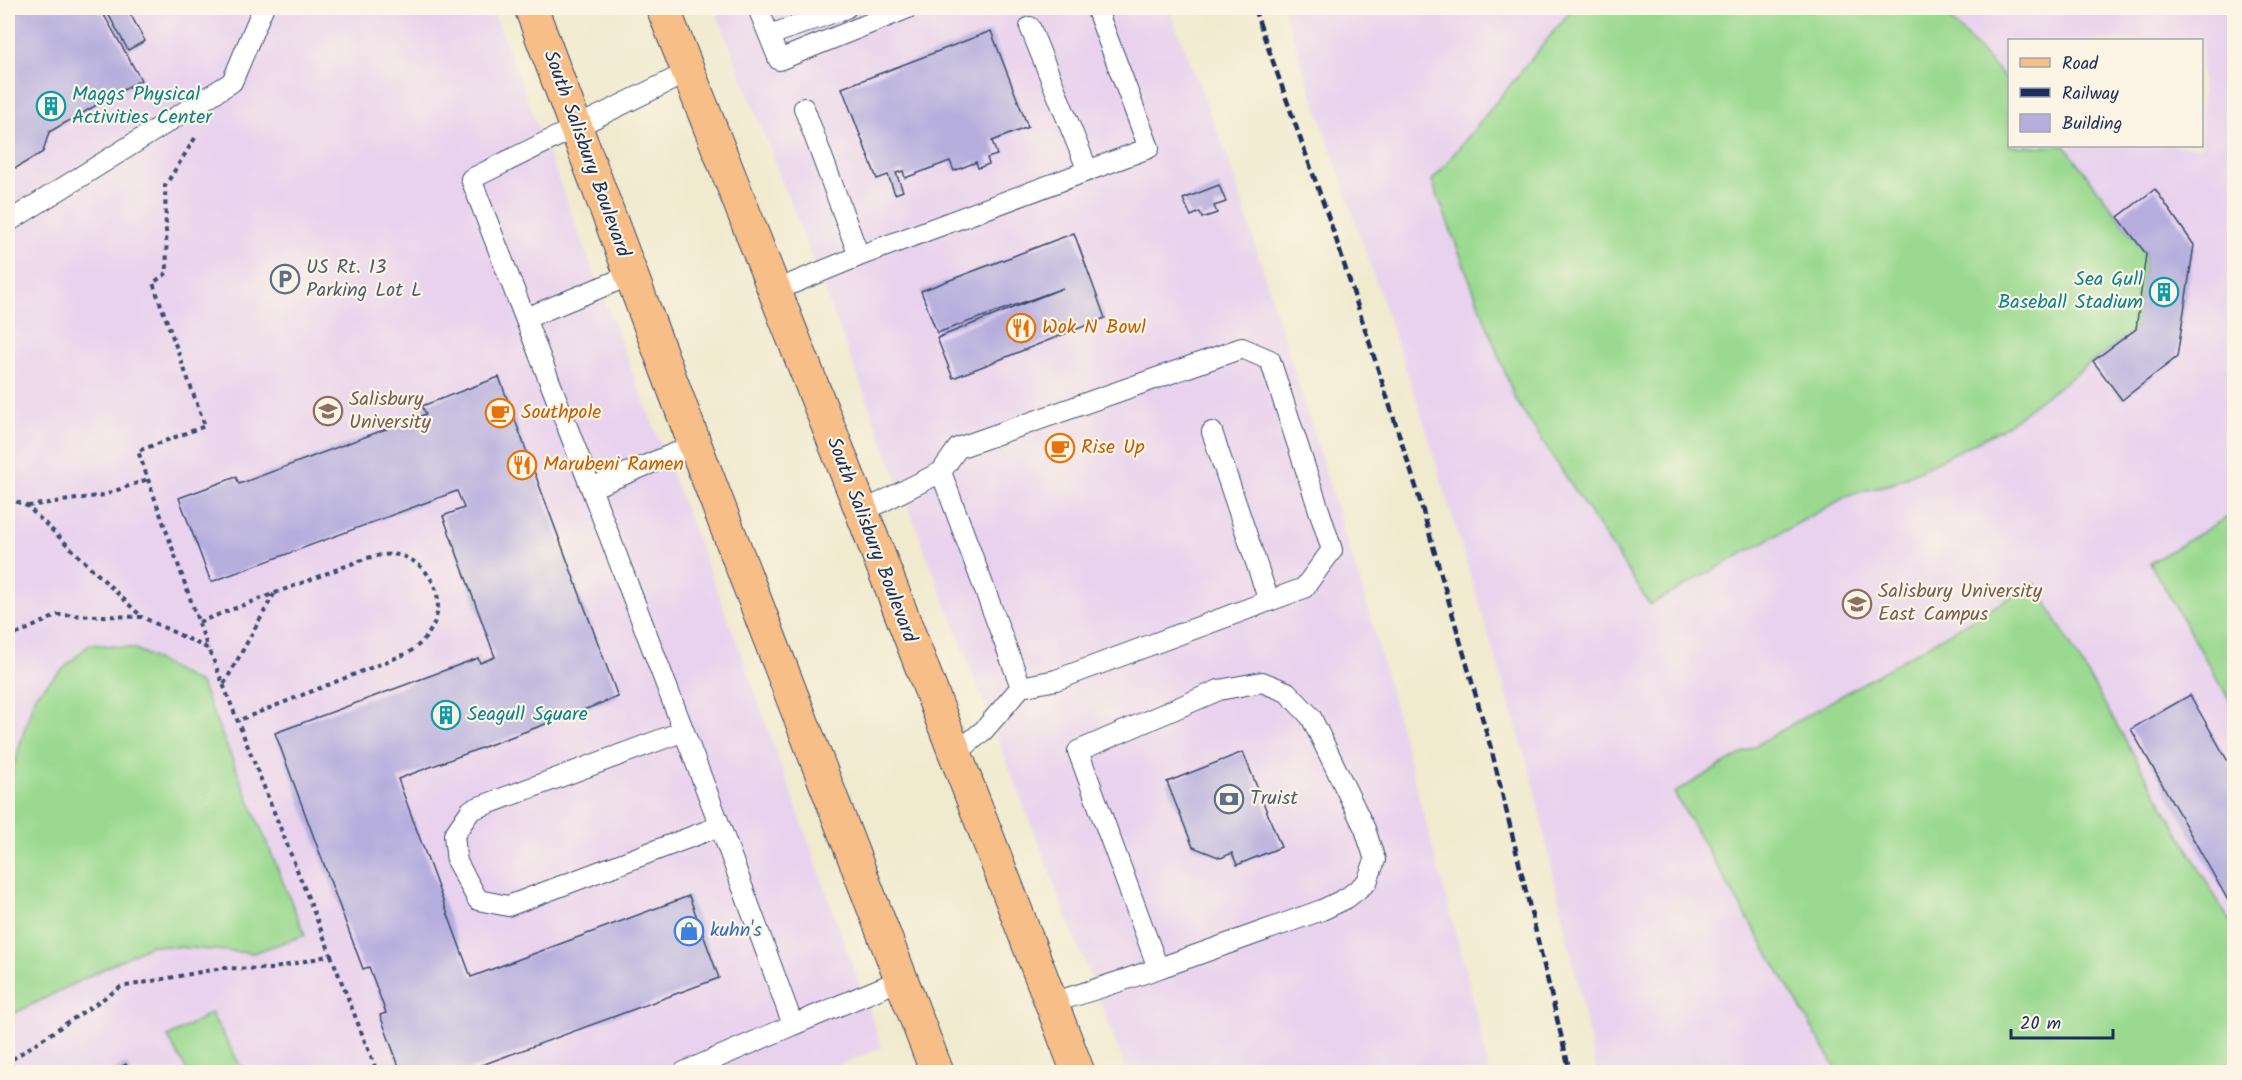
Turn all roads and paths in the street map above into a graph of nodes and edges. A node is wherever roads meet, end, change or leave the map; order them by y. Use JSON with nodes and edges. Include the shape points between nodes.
{"nodes":[{"id":1,"x":263,"y":8,"type":"edge"},
{"id":2,"x":531,"y":8,"type":"edge"},
{"id":3,"x":663,"y":8,"type":"edge"},
{"id":4,"x":759,"y":8,"type":"edge"},
{"id":5,"x":846,"y":8,"type":"edge"},
{"id":6,"x":908,"y":8,"type":"edge"},
{"id":7,"x":1098,"y":13,"type":"dead end"},
{"id":8,"x":1030,"y":27,"type":"dead end"},
{"id":9,"x":770,"y":35,"type":"junction"},
{"id":10,"x":688,"y":72,"type":"junction"},
{"id":11,"x":804,"y":108,"type":"dead end"},
{"id":12,"x":576,"y":127,"type":"junction"},
{"id":13,"x":201,"y":129,"type":"dead end"},
{"id":14,"x":1088,"y":171,"type":"junction"},
{"id":15,"x":8,"y":222,"type":"edge"},
{"id":16,"x":860,"y":256,"type":"junction"},
{"id":17,"x":631,"y":275,"type":"junction"},
{"id":18,"x":774,"y":291,"type":"junction"},
{"id":19,"x":526,"y":318,"type":"junction"},
{"id":20,"x":1212,"y":432,"type":"dead end"},
{"id":21,"x":695,"y":445,"type":"junction"},
{"id":22,"x":941,"y":472,"type":"junction"},
{"id":23,"x":148,"y":479,"type":"junction"},
{"id":24,"x":591,"y":488,"type":"junction"},
{"id":25,"x":8,"y":498,"type":"edge"},
{"id":26,"x":27,"y":506,"type":"junction"},
{"id":27,"x":862,"y":512,"type":"junction"},
{"id":28,"x":275,"y":593,"type":"junction"},
{"id":29,"x":1269,"y":601,"type":"junction"},
{"id":30,"x":142,"y":617,"type":"junction"},
{"id":31,"x":199,"y":622,"type":"junction"},
{"id":32,"x":8,"y":638,"type":"edge"},
{"id":33,"x":209,"y":649,"type":"junction"},
{"id":34,"x":223,"y":685,"type":"junction"},
{"id":35,"x":1021,"y":687,"type":"junction"},
{"id":36,"x":237,"y":721,"type":"junction"},
{"id":37,"x":684,"y":731,"type":"junction"},
{"id":38,"x":954,"y":754,"type":"junction"},
{"id":39,"x":720,"y":826,"type":"junction"},
{"id":40,"x":331,"y":955,"type":"junction"},
{"id":41,"x":1158,"y":968,"type":"junction"},
{"id":42,"x":903,"y":979,"type":"junction"},
{"id":43,"x":1051,"y":1003,"type":"junction"},
{"id":44,"x":793,"y":1025,"type":"junction"},
{"id":45,"x":8,"y":1062,"type":"edge"},
{"id":46,"x":929,"y":1070,"type":"edge"},
{"id":47,"x":377,"y":1072,"type":"edge"},
{"id":48,"x":684,"y":1072,"type":"edge"},
{"id":49,"x":1078,"y":1072,"type":"edge"}],
"edges":[{"from":1,"to":15,"type":"lane","via":[[232,82]]},
{"from":2,"to":12,"type":"main road","name":"South Salisbury Boulevard"},
{"from":3,"to":10,"type":"main road","name":"South Salisbury Boulevard"},
{"from":4,"to":9,"type":"lane"},
{"from":5,"to":9,"type":"lane"},
{"from":6,"to":9,"type":"lane","via":[[779,60]]},
{"from":7,"to":14,"type":"lane","via":[[1149,148]]},
{"from":8,"to":14,"type":"lane"},
{"from":10,"to":12,"type":"lane"},
{"from":10,"to":18,"type":"main road","name":"South Salisbury Boulevard"},
{"from":11,"to":16,"type":"lane"},
{"from":12,"to":17,"type":"main road","name":"South Salisbury Boulevard"},
{"from":12,"to":19,"type":"lane","via":[[471,179]]},
{"from":13,"to":23,"type":"path","via":[[165,186],[167,273],[153,282],[205,426],[138,451]]},
{"from":14,"to":16,"type":"lane"},
{"from":16,"to":18,"type":"lane"},
{"from":17,"to":19,"type":"lane"},
{"from":17,"to":21,"type":"main road","name":"South Salisbury Boulevard"},
{"from":18,"to":27,"type":"main road","name":"South Salisbury Boulevard"},
{"from":19,"to":24,"type":"lane"},
{"from":20,"to":29,"type":"lane"},
{"from":21,"to":24,"type":"lane"},
{"from":21,"to":42,"type":"main road","name":"South Salisbury Boulevard"},
{"from":22,"to":27,"type":"lane"},
{"from":22,"to":29,"type":"lane","via":[[958,448],[1242,348],[1270,360],[1332,550],[1304,588]]},
{"from":22,"to":35,"type":"lane"},
{"from":23,"to":26,"type":"path","via":[[104,495]]},
{"from":23,"to":31,"type":"path"},
{"from":24,"to":37,"type":"lane"},
{"from":25,"to":26,"type":"path"},
{"from":26,"to":30,"type":"path"},
{"from":27,"to":38,"type":"main road","name":"South Salisbury Boulevard"},
{"from":28,"to":31,"type":"path"},
{"from":28,"to":34,"type":"path"},
{"from":28,"to":36,"type":"path","via":[[367,558],[400,555],[427,573],[439,603],[436,620],[421,646]]},
{"from":29,"to":35,"type":"lane","via":[[1056,680]]},
{"from":30,"to":32,"type":"path","via":[[58,615]]},
{"from":30,"to":33,"type":"path"},
{"from":31,"to":33,"type":"path"},
{"from":33,"to":34,"type":"path"},
{"from":34,"to":36,"type":"path"},
{"from":35,"to":38,"type":"lane","via":[[984,730]]},
{"from":36,"to":40,"type":"path"},
{"from":37,"to":39,"type":"lane"},
{"from":37,"to":39,"type":"lane","via":[[471,810],[454,835],[457,862],[478,900],[508,906]]},
{"from":38,"to":43,"type":"main road","name":"South Salisbury Boulevard"},
{"from":39,"to":44,"type":"lane"},
{"from":40,"to":45,"type":"path","via":[[272,969],[222,968],[121,987]]},
{"from":40,"to":47,"type":"path"},
{"from":41,"to":41,"type":"lane","via":[[1322,910],[1347,898],[1367,882],[1375,860],[1365,829],[1311,717],[1287,692],[1262,682],[1219,690],[1078,751]]},
{"from":41,"to":43,"type":"lane"},
{"from":42,"to":44,"type":"lane"},
{"from":42,"to":46,"type":"main road","name":"South Salisbury Boulevard"},
{"from":43,"to":49,"type":"main road","name":"South Salisbury Boulevard"},
{"from":44,"to":48,"type":"lane"}]}
